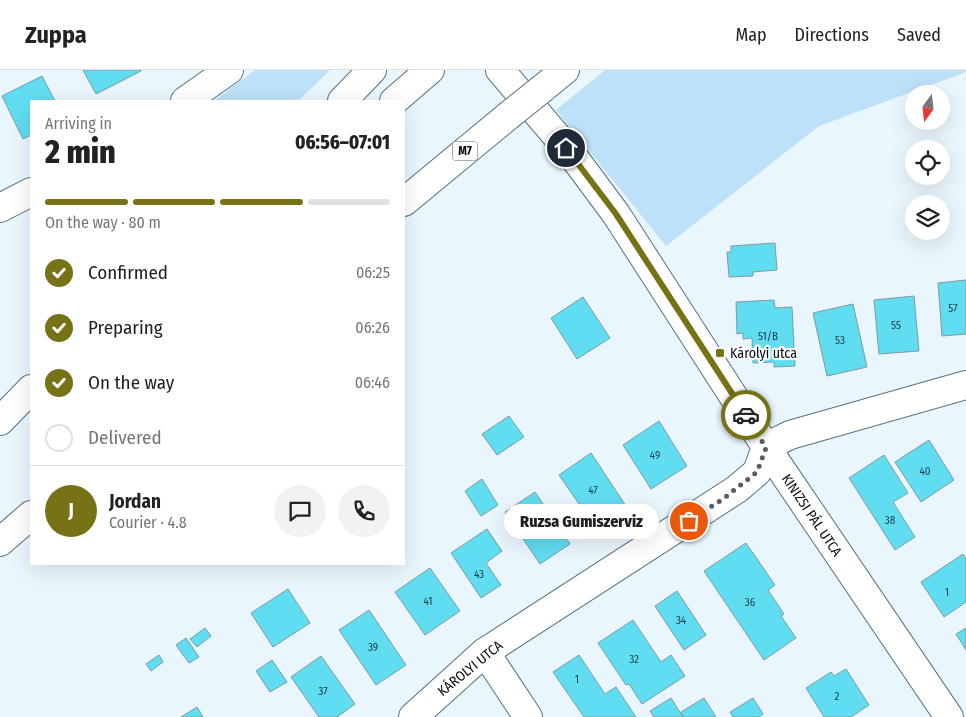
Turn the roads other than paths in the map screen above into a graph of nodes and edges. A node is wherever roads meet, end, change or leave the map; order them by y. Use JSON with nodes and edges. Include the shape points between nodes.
{"nodes":[{"id":1,"x":229,"y":70,"type":"edge"},
{"id":2,"x":372,"y":70,"type":"edge"},
{"id":3,"x":430,"y":70,"type":"edge"},
{"id":4,"x":500,"y":70,"type":"edge"},
{"id":5,"x":565,"y":70,"type":"edge"},
{"id":6,"x":186,"y":100,"type":"edge"},
{"id":7,"x":343,"y":100,"type":"edge"},
{"id":8,"x":395,"y":100,"type":"edge"},
{"id":9,"x":30,"y":193,"type":"edge"},
{"id":10,"x":405,"y":201,"type":"edge"},
{"id":11,"x":0,"y":208,"type":"edge"},
{"id":12,"x":966,"y":385,"type":"edge"},
{"id":13,"x":30,"y":390,"type":"edge"},
{"id":14,"x":30,"y":415,"type":"edge"},
{"id":15,"x":0,"y":420,"type":"edge"},
{"id":16,"x":0,"y":440,"type":"edge"},
{"id":17,"x":766,"y":448,"type":"junction"},
{"id":18,"x":30,"y":516,"type":"edge"},
{"id":19,"x":0,"y":542,"type":"edge"},
{"id":20,"x":485,"y":652,"type":"junction"},
{"id":21,"x":414,"y":717,"type":"edge"},
{"id":22,"x":528,"y":717,"type":"edge"},
{"id":23,"x":949,"y":717,"type":"edge"}],
"edges":[{"from":1,"to":6,"type":"main road"},
{"from":2,"to":7,"type":"main road"},
{"from":3,"to":8,"type":"main road"},
{"from":4,"to":17,"type":"main road","name":"KINIZSI PÁL UTCA","via":[[616,214]]},
{"from":5,"to":10,"type":"main road","number":"M7","bridge":true},
{"from":9,"to":11,"type":"main road"},
{"from":12,"to":17,"type":"main road","via":[[790,435]]},
{"from":13,"to":15,"type":"main road"},
{"from":14,"to":16,"type":"main road"},
{"from":17,"to":20,"type":"main road","name":"KÁROLYI UTCA","via":[[757,472],[737,489]]},
{"from":17,"to":23,"type":"main road","name":"KINIZSI PÁL UTCA"},
{"from":18,"to":19,"type":"main road"},
{"from":20,"to":21,"type":"main road","name":"KÁROLYI UTCA"},
{"from":20,"to":22,"type":"main road"}]}
